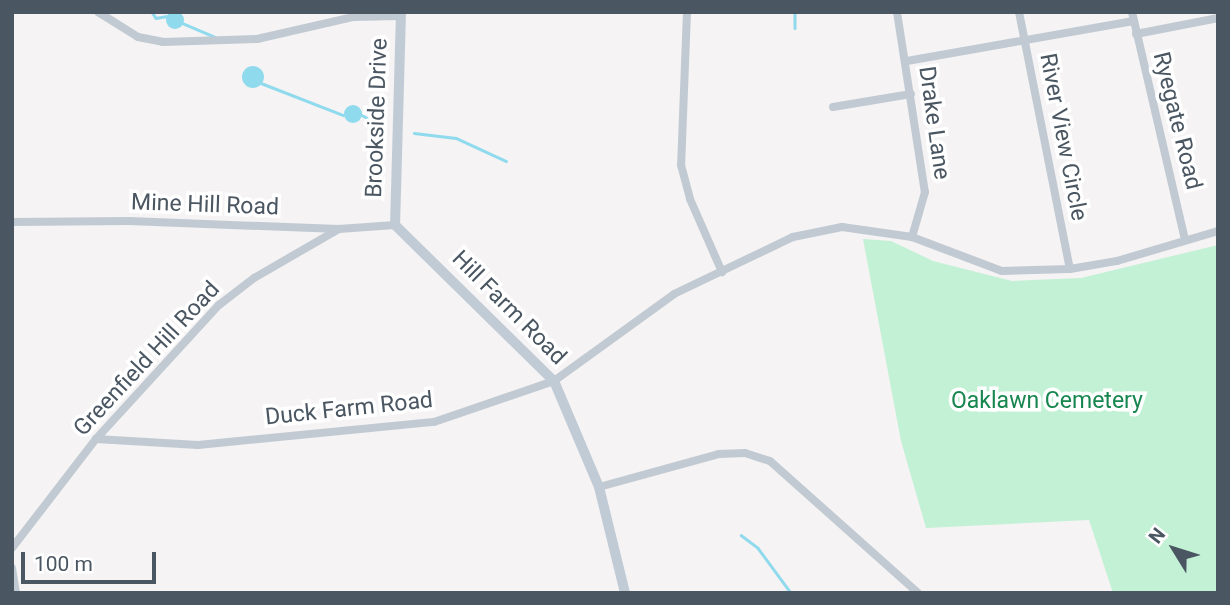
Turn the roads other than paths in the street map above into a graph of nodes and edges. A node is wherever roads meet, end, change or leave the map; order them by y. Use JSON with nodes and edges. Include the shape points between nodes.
{"nodes":[{"id":1,"x":98,"y":12,"type":"edge"},
{"id":2,"x":687,"y":12,"type":"edge"},
{"id":3,"x":897,"y":12,"type":"edge"},
{"id":4,"x":1020,"y":12,"type":"edge"},
{"id":5,"x":401,"y":14,"type":"edge"},
{"id":6,"x":1133,"y":16,"type":"edge"},
{"id":7,"x":1218,"y":18,"type":"edge"},
{"id":8,"x":1136,"y":34,"type":"junction"},
{"id":9,"x":1024,"y":43,"type":"junction"},
{"id":10,"x":907,"y":61,"type":"junction"},
{"id":11,"x":911,"y":94,"type":"junction"},
{"id":12,"x":833,"y":107,"type":"dead end"},
{"id":13,"x":12,"y":222,"type":"edge"},
{"id":14,"x":395,"y":225,"type":"junction"},
{"id":15,"x":339,"y":229,"type":"junction"},
{"id":16,"x":1218,"y":231,"type":"edge"},
{"id":17,"x":912,"y":237,"type":"junction"},
{"id":18,"x":1185,"y":239,"type":"junction"},
{"id":19,"x":1070,"y":268,"type":"junction"},
{"id":20,"x":722,"y":272,"type":"junction"},
{"id":21,"x":554,"y":381,"type":"junction"},
{"id":22,"x":96,"y":439,"type":"junction"},
{"id":23,"x":599,"y":487,"type":"junction"},
{"id":24,"x":12,"y":548,"type":"edge"},
{"id":25,"x":12,"y":568,"type":"edge"},
{"id":26,"x":16,"y":593,"type":"edge"},
{"id":27,"x":625,"y":593,"type":"edge"},
{"id":28,"x":918,"y":593,"type":"edge"}],
"edges":[{"from":1,"to":5,"type":"street","via":[[138,37],[172,42],[257,39],[353,18]]},
{"from":2,"to":20,"type":"street","via":[[681,164],[690,199]]},
{"from":3,"to":10,"type":"street","name":"Drake Lane"},
{"from":4,"to":9,"type":"street","name":"River View Circle"},
{"from":5,"to":14,"type":"main road","name":"Brookside Drive"},
{"from":6,"to":8,"type":"street","name":"Ryegate Road"},
{"from":6,"to":9,"type":"street"},
{"from":7,"to":8,"type":"street"},
{"from":8,"to":18,"type":"street","name":"Ryegate Road"},
{"from":9,"to":10,"type":"street"},
{"from":9,"to":19,"type":"street","name":"River View Circle"},
{"from":10,"to":11,"type":"street","name":"Drake Lane"},
{"from":11,"to":12,"type":"street"},
{"from":11,"to":17,"type":"street","name":"Drake Lane","via":[[925,192]]},
{"from":13,"to":15,"type":"street","name":"Mine Hill Road","via":[[129,221]]},
{"from":14,"to":15,"type":"street","name":"Mine Hill Road"},
{"from":14,"to":21,"type":"main road","name":"Hill Farm Road"},
{"from":15,"to":22,"type":"street","name":"Greenfield Hill Road","via":[[254,278],[219,305]]},
{"from":16,"to":18,"type":"street","name":"Duck Farm Road"},
{"from":17,"to":19,"type":"street","name":"Duck Farm Road","via":[[1002,271]]},
{"from":17,"to":20,"type":"street","name":"Duck Farm Road","via":[[842,227],[793,237]]},
{"from":18,"to":19,"type":"street","name":"Duck Farm Road","via":[[1117,261]]},
{"from":20,"to":21,"type":"street","name":"Duck Farm Road","via":[[674,294]]},
{"from":21,"to":22,"type":"street","name":"Duck Farm Road","via":[[434,422],[198,445]]},
{"from":21,"to":23,"type":"main road","name":"Hill Farm Road"},
{"from":22,"to":24,"type":"street","name":"Greenfield Hill Road"},
{"from":23,"to":27,"type":"main road","name":"Hill Farm Road"},
{"from":23,"to":28,"type":"street","via":[[719,454],[745,453],[770,461]]},
{"from":25,"to":26,"type":"street"}]}
